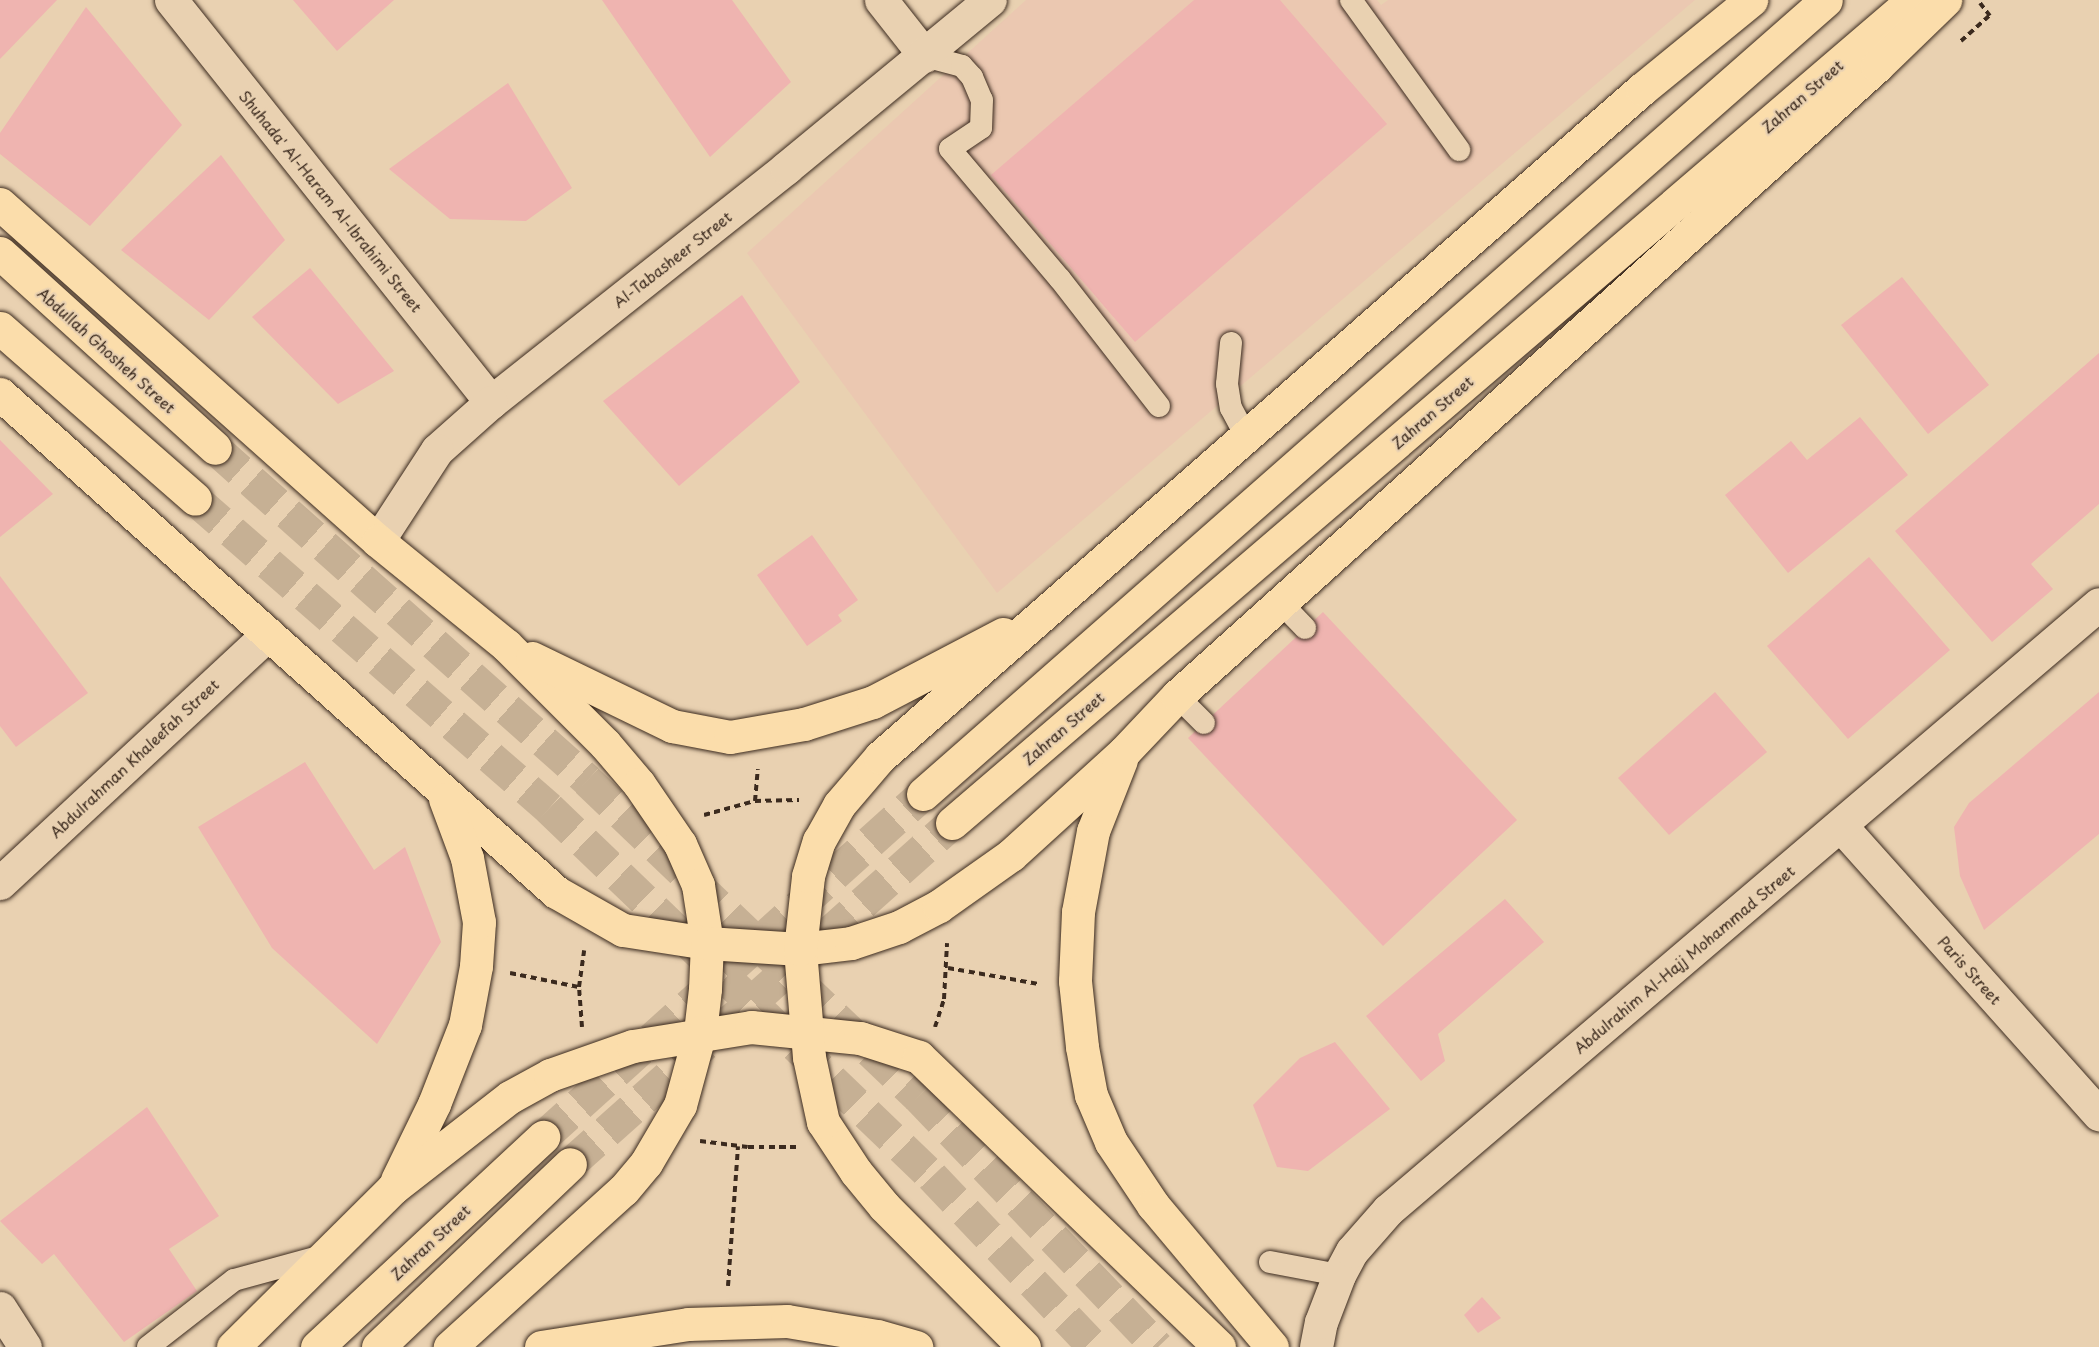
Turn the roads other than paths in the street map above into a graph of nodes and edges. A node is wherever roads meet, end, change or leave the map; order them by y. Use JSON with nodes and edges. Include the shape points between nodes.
{"nodes":[{"id":1,"x":171,"y":0,"type":"edge"},
{"id":2,"x":880,"y":0,"type":"edge"},
{"id":3,"x":990,"y":0,"type":"edge"},
{"id":4,"x":1351,"y":0,"type":"edge"},
{"id":5,"x":1751,"y":0,"type":"edge"},
{"id":6,"x":1826,"y":0,"type":"edge"},
{"id":7,"x":1913,"y":0,"type":"edge"},
{"id":8,"x":1946,"y":0,"type":"edge"},
{"id":9,"x":925,"y":56,"type":"junction"},
{"id":10,"x":1459,"y":150,"type":"dead end"},
{"id":11,"x":0,"y":204,"type":"edge"},
{"id":12,"x":0,"y":253,"type":"edge"},
{"id":13,"x":0,"y":328,"type":"edge"},
{"id":14,"x":1231,"y":343,"type":"dead end"},
{"id":15,"x":0,"y":394,"type":"edge"},
{"id":16,"x":491,"y":402,"type":"junction"},
{"id":17,"x":1159,"y":406,"type":"dead end"},
{"id":18,"x":1245,"y":435,"type":"junction"},
{"id":19,"x":215,"y":448,"type":"tunnel mouth"},
{"id":20,"x":195,"y":499,"type":"tunnel mouth"},
{"id":21,"x":378,"y":540,"type":"junction"},
{"id":22,"x":1280,"y":602,"type":"junction"},
{"id":23,"x":1056,"y":603,"type":"junction"},
{"id":24,"x":2099,"y":604,"type":"edge"},
{"id":25,"x":1305,"y":628,"type":"dead end"},
{"id":26,"x":268,"y":634,"type":"junction"},
{"id":27,"x":506,"y":645,"type":"junction"},
{"id":28,"x":1177,"y":696,"type":"junction"},
{"id":29,"x":1204,"y":723,"type":"dead end"},
{"id":30,"x":1124,"y":752,"type":"junction"},
{"id":31,"x":442,"y":792,"type":"junction"},
{"id":32,"x":923,"y":794,"type":"tunnel mouth"},
{"id":33,"x":952,"y":824,"type":"tunnel mouth"},
{"id":34,"x":1840,"y":826,"type":"junction"},
{"id":35,"x":0,"y":883,"type":"edge"},
{"id":36,"x":707,"y":943,"type":"junction"},
{"id":37,"x":800,"y":949,"type":"junction"},
{"id":38,"x":700,"y":1032,"type":"junction"},
{"id":39,"x":806,"y":1034,"type":"junction"},
{"id":40,"x":2099,"y":1114,"type":"edge"},
{"id":41,"x":543,"y":1137,"type":"tunnel mouth"},
{"id":42,"x":570,"y":1164,"type":"tunnel mouth"},
{"id":43,"x":393,"y":1188,"type":"junction"},
{"id":44,"x":323,"y":1256,"type":"junction"},
{"id":45,"x":1270,"y":1262,"type":"dead end"},
{"id":46,"x":1339,"y":1275,"type":"junction"},
{"id":47,"x":0,"y":1308,"type":"edge"},
{"id":48,"x":25,"y":1347,"type":"edge"},
{"id":49,"x":148,"y":1347,"type":"edge"},
{"id":50,"x":233,"y":1347,"type":"edge"},
{"id":51,"x":316,"y":1347,"type":"edge"},
{"id":52,"x":378,"y":1347,"type":"edge"},
{"id":53,"x":450,"y":1347,"type":"edge"},
{"id":54,"x":540,"y":1347,"type":"edge"},
{"id":55,"x":915,"y":1347,"type":"edge"},
{"id":56,"x":1024,"y":1347,"type":"edge"},
{"id":57,"x":1219,"y":1347,"type":"edge"},
{"id":58,"x":1272,"y":1347,"type":"edge"},
{"id":59,"x":1316,"y":1347,"type":"edge"}],
"edges":[{"from":1,"to":16,"type":"street","name":"Shuhada' Al-Haram Al-Ibrahimi Street"},
{"from":2,"to":9,"type":"street"},
{"from":3,"to":9,"type":"street","name":"Al-Tabasheer Street"},
{"from":4,"to":10,"type":"lane"},
{"from":5,"to":18,"type":"main road","via":[[1642,89]]},
{"from":6,"to":32,"type":"main road"},
{"from":7,"to":33,"type":"main road","name":"Zahran Street"},
{"from":8,"to":22,"type":"main road"},
{"from":9,"to":16,"type":"street","name":"Al-Tabasheer Street"},
{"from":9,"to":17,"type":"lane","via":[[962,66],[972,77],[982,100],[981,128],[950,149],[1060,279]]},
{"from":11,"to":21,"type":"main road"},
{"from":12,"to":19,"type":"main road","name":"Abdullah Ghosheh Street"},
{"from":13,"to":20,"type":"main road"},
{"from":14,"to":18,"type":"lane","via":[[1227,384],[1231,408]]},
{"from":15,"to":26,"type":"main road"},
{"from":16,"to":21,"type":"street","name":"Al-Tabasheer Street","via":[[437,450]]},
{"from":18,"to":23,"type":"main road"},
{"from":21,"to":27,"type":"main road"},
{"from":22,"to":25,"type":"lane"},
{"from":22,"to":28,"type":"main road"},
{"from":23,"to":27,"type":"main road","via":[[873,702],[804,724],[730,737],[672,726]]},
{"from":23,"to":37,"type":"main road","via":[[880,757],[839,805],[819,841],[808,876]]},
{"from":24,"to":34,"type":"street","name":"Abdulrahim Al-Hajj Mohammad Street"},
{"from":26,"to":31,"type":"main road"},
{"from":26,"to":35,"type":"street","name":"Abdulrahman Khaleefah Street"},
{"from":27,"to":36,"type":"main road","via":[[605,744],[639,784],[671,832],[698,885]]},
{"from":28,"to":29,"type":"lane"},
{"from":28,"to":30,"type":"main road"},
{"from":30,"to":37,"type":"main road","via":[[1011,855],[939,906],[898,927],[851,943]]},
{"from":30,"to":58,"type":"main road","via":[[1093,831],[1078,912],[1076,991],[1091,1095],[1111,1142],[1153,1205]]},
{"from":31,"to":36,"type":"main road","via":[[527,869],[595,916],[623,930]]},
{"from":31,"to":43,"type":"main road","via":[[467,858],[479,922],[476,966],[465,1025],[434,1104]]},
{"from":34,"to":40,"type":"street","name":"Paris Street"},
{"from":34,"to":46,"type":"street","name":"Abdulrahim Al-Hajj Mohammad Street","via":[[1388,1210],[1358,1244]]},
{"from":36,"to":37,"type":"main road"},
{"from":36,"to":38,"type":"main road"},
{"from":37,"to":39,"type":"main road"},
{"from":38,"to":39,"type":"main road","via":[[751,1027]]},
{"from":38,"to":43,"type":"main road","via":[[633,1046],[550,1075],[510,1097]]},
{"from":38,"to":53,"type":"main road","via":[[680,1105],[623,1190]]},
{"from":39,"to":56,"type":"main road","via":[[815,1095],[832,1140],[884,1206]]},
{"from":39,"to":57,"type":"main road","via":[[860,1038],[919,1057]]},
{"from":41,"to":51,"type":"main road","name":"Zahran Street"},
{"from":42,"to":52,"type":"main road"},
{"from":43,"to":44,"type":"main road"},
{"from":44,"to":49,"type":"lane","via":[[234,1280]]},
{"from":44,"to":50,"type":"main road"},
{"from":45,"to":46,"type":"lane"},
{"from":46,"to":59,"type":"street","name":"Abdulrahim Al-Hajj Mohammad Street","via":[[1323,1314]]},
{"from":47,"to":48,"type":"street"},
{"from":54,"to":55,"type":"main road","via":[[688,1324],[788,1321],[878,1336]]}]}
